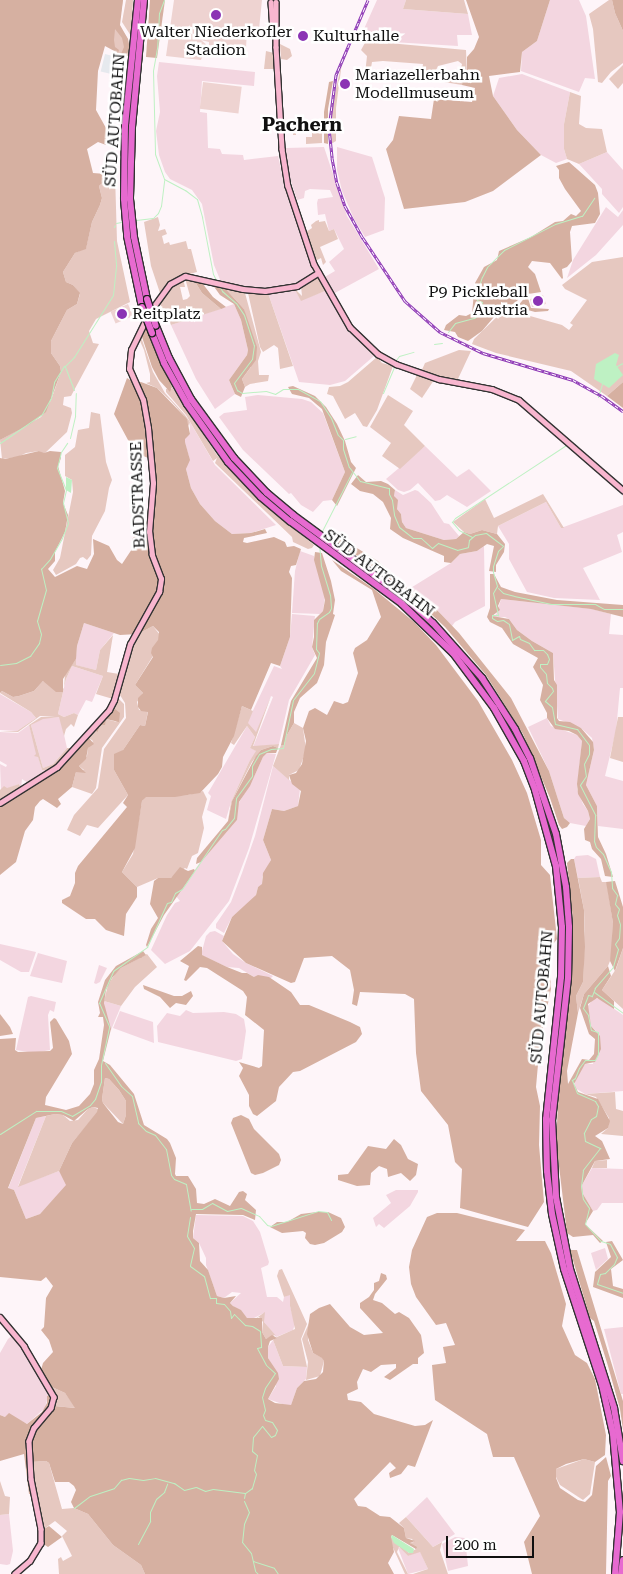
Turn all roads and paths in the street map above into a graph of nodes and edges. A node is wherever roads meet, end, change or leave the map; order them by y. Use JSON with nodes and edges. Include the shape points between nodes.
{"nodes":[{"id":1,"x":138,"y":0,"type":"edge"},
{"id":2,"x":144,"y":0,"type":"edge"},
{"id":3,"x":274,"y":1,"type":"edge"},
{"id":4,"x":318,"y":273,"type":"junction"},
{"id":5,"x":154,"y":306,"type":"dead end"},
{"id":6,"x":144,"y":322,"type":"dead end"},
{"id":7,"x":623,"y":490,"type":"edge"},
{"id":8,"x":0,"y":804,"type":"edge"},
{"id":9,"x":557,"y":856,"type":"junction"},
{"id":10,"x":563,"y":1254,"type":"junction"},
{"id":11,"x":0,"y":1317,"type":"edge"},
{"id":12,"x":623,"y":1460,"type":"edge"},
{"id":13,"x":623,"y":1560,"type":"edge"},
{"id":14,"x":15,"y":1574,"type":"edge"},
{"id":15,"x":615,"y":1574,"type":"edge"},
{"id":16,"x":621,"y":1574,"type":"edge"}],
"edges":[{"from":1,"to":9,"type":"highway","name":"SÜD AUTOBAHN","bridge":true,"via":[[125,126],[127,236],[142,307],[174,382],[204,431],[261,497],[402,604],[429,628],[477,682],[524,761]]},
{"from":2,"to":9,"type":"highway","name":"SÜD AUTOBAHN","bridge":true,"via":[[132,126],[130,190],[134,236],[147,299],[180,378],[213,432],[267,493],[427,617],[482,678],[530,758],[550,812]]},
{"from":3,"to":4,"type":"street","via":[[286,174]]},
{"from":4,"to":5,"type":"street","via":[[297,286],[272,291],[251,290],[193,276],[179,278],[168,286]]},
{"from":4,"to":7,"type":"street","via":[[350,327],[380,355],[438,379],[492,389],[511,396],[532,410]]},
{"from":6,"to":8,"type":"street","name":"BADSTRASSE","via":[[131,350],[128,368],[143,400],[146,416],[153,482],[149,540],[161,582],[157,596],[128,650],[109,710],[60,765]]},
{"from":9,"to":10,"type":"highway","name":"SÜD AUTOBAHN","via":[[562,946],[546,1144],[548,1180]]},
{"from":10,"to":12,"type":"highway","name":"SÜD AUTOBAHN","via":[[614,1408]]},
{"from":10,"to":15,"type":"highway","name":"SÜD AUTOBAHN","via":[[613,1434],[620,1512]]},
{"from":11,"to":14,"type":"street","via":[[33,1360],[54,1398],[29,1441],[40,1542],[30,1561]]},
{"from":13,"to":16,"type":"highway"}]}
